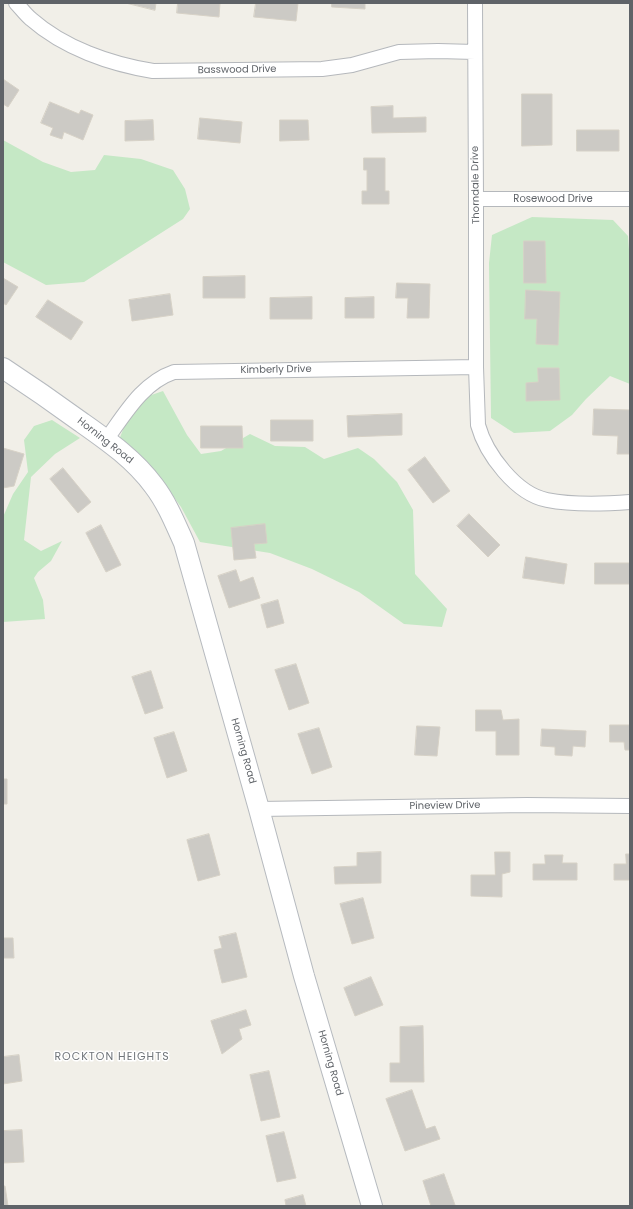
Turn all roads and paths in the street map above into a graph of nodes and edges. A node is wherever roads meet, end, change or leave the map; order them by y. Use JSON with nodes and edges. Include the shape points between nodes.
{"nodes":[{"id":1,"x":16,"y":3,"type":"edge"},
{"id":2,"x":474,"y":3,"type":"edge"},
{"id":3,"x":475,"y":52,"type":"junction"},
{"id":4,"x":630,"y":199,"type":"edge"},
{"id":5,"x":476,"y":200,"type":"junction"},
{"id":6,"x":3,"y":368,"type":"edge"},
{"id":7,"x":476,"y":368,"type":"junction"},
{"id":8,"x":106,"y":440,"type":"junction"},
{"id":9,"x":630,"y":502,"type":"edge"},
{"id":10,"x":630,"y":806,"type":"edge"},
{"id":11,"x":259,"y":809,"type":"junction"},
{"id":12,"x":372,"y":1206,"type":"edge"}],
"edges":[{"from":1,"to":3,"type":"street","name":"Basswood Drive","via":[[31,19],[54,36],[80,49],[132,68],[153,71],[322,69],[352,65],[399,52]]},
{"from":2,"to":3,"type":"street","name":"Thorndale Drive"},
{"from":3,"to":5,"type":"street","name":"Thorndale Drive"},
{"from":4,"to":5,"type":"street","name":"Rosewood Drive"},
{"from":5,"to":7,"type":"street","name":"Thorndale Drive"},
{"from":6,"to":8,"type":"street","name":"Horning Road"},
{"from":7,"to":8,"type":"street","name":"Kimberly Drive","via":[[174,372],[164,375],[145,390]]},
{"from":7,"to":9,"type":"street","name":"Thorndale Drive","via":[[480,434],[488,450],[514,482],[533,495],[546,500]]},
{"from":8,"to":11,"type":"street","name":"Horning Road","via":[[138,466],[154,486],[170,512],[184,543]]},
{"from":10,"to":11,"type":"street","name":"Pineview Drive"},
{"from":11,"to":12,"type":"street","name":"Horning Road","via":[[304,976]]}]}
